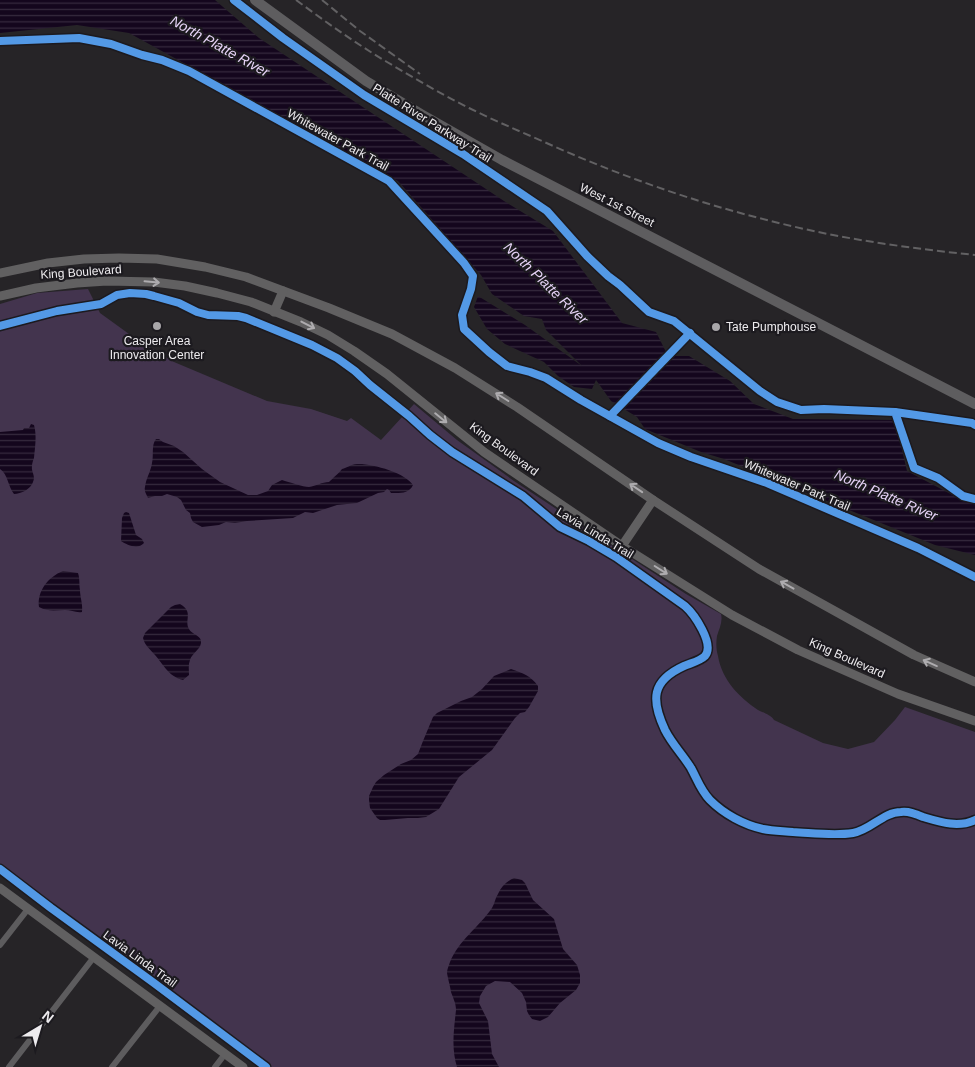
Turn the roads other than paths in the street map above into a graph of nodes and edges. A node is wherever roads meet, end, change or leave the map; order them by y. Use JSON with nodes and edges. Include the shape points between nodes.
{"nodes":[{"id":1,"x":258,"y":3,"type":"edge"},
{"id":2,"x":0,"y":273,"type":"edge"},
{"id":3,"x":283,"y":290,"type":"junction"},
{"id":4,"x":0,"y":296,"type":"edge"},
{"id":5,"x":274,"y":312,"type":"junction"},
{"id":6,"x":975,"y":404,"type":"edge"},
{"id":7,"x":653,"y":500,"type":"junction"},
{"id":8,"x":622,"y":546,"type":"junction"},
{"id":9,"x":975,"y":682,"type":"edge"},
{"id":10,"x":975,"y":721,"type":"edge"},
{"id":11,"x":0,"y":888,"type":"edge"},
{"id":12,"x":28,"y":909,"type":"junction"},
{"id":13,"x":0,"y":945,"type":"edge"},
{"id":14,"x":94,"y":957,"type":"junction"},
{"id":15,"x":160,"y":1006,"type":"junction"},
{"id":16,"x":225,"y":1054,"type":"junction"},
{"id":17,"x":9,"y":1067,"type":"edge"},
{"id":18,"x":112,"y":1067,"type":"edge"},
{"id":19,"x":215,"y":1067,"type":"edge"},
{"id":20,"x":243,"y":1067,"type":"edge"}],
"edges":[{"from":1,"to":6,"type":"main road","name":"West 1st Street","via":[[366,81],[502,160]]},
{"from":2,"to":3,"type":"street","name":"King Boulevard","via":[[84,259],[157,259],[246,277]]},
{"from":3,"to":5,"type":"street"},
{"from":7,"to":3,"type":"street","name":"King Boulevard","one_way":true,"via":[[455,368],[392,334]]},
{"from":4,"to":5,"type":"street","name":"King Boulevard","one_way":true,"via":[[77,282],[136,281],[217,292]]},
{"from":5,"to":8,"type":"street","name":"King Boulevard","one_way":true,"via":[[328,335],[354,351],[484,452]]},
{"from":7,"to":8,"type":"street"},
{"from":9,"to":7,"type":"street","name":"King Boulevard","one_way":true,"via":[[914,656],[759,569]]},
{"from":8,"to":10,"type":"street","name":"King Boulevard","one_way":true,"via":[[732,615],[798,650],[898,694]]},
{"from":11,"to":12,"type":"street"},
{"from":12,"to":13,"type":"street"},
{"from":12,"to":14,"type":"street"},
{"from":14,"to":15,"type":"street"},
{"from":14,"to":17,"type":"street"},
{"from":15,"to":16,"type":"street"},
{"from":15,"to":18,"type":"street"},
{"from":16,"to":19,"type":"street"},
{"from":16,"to":20,"type":"street"}]}
